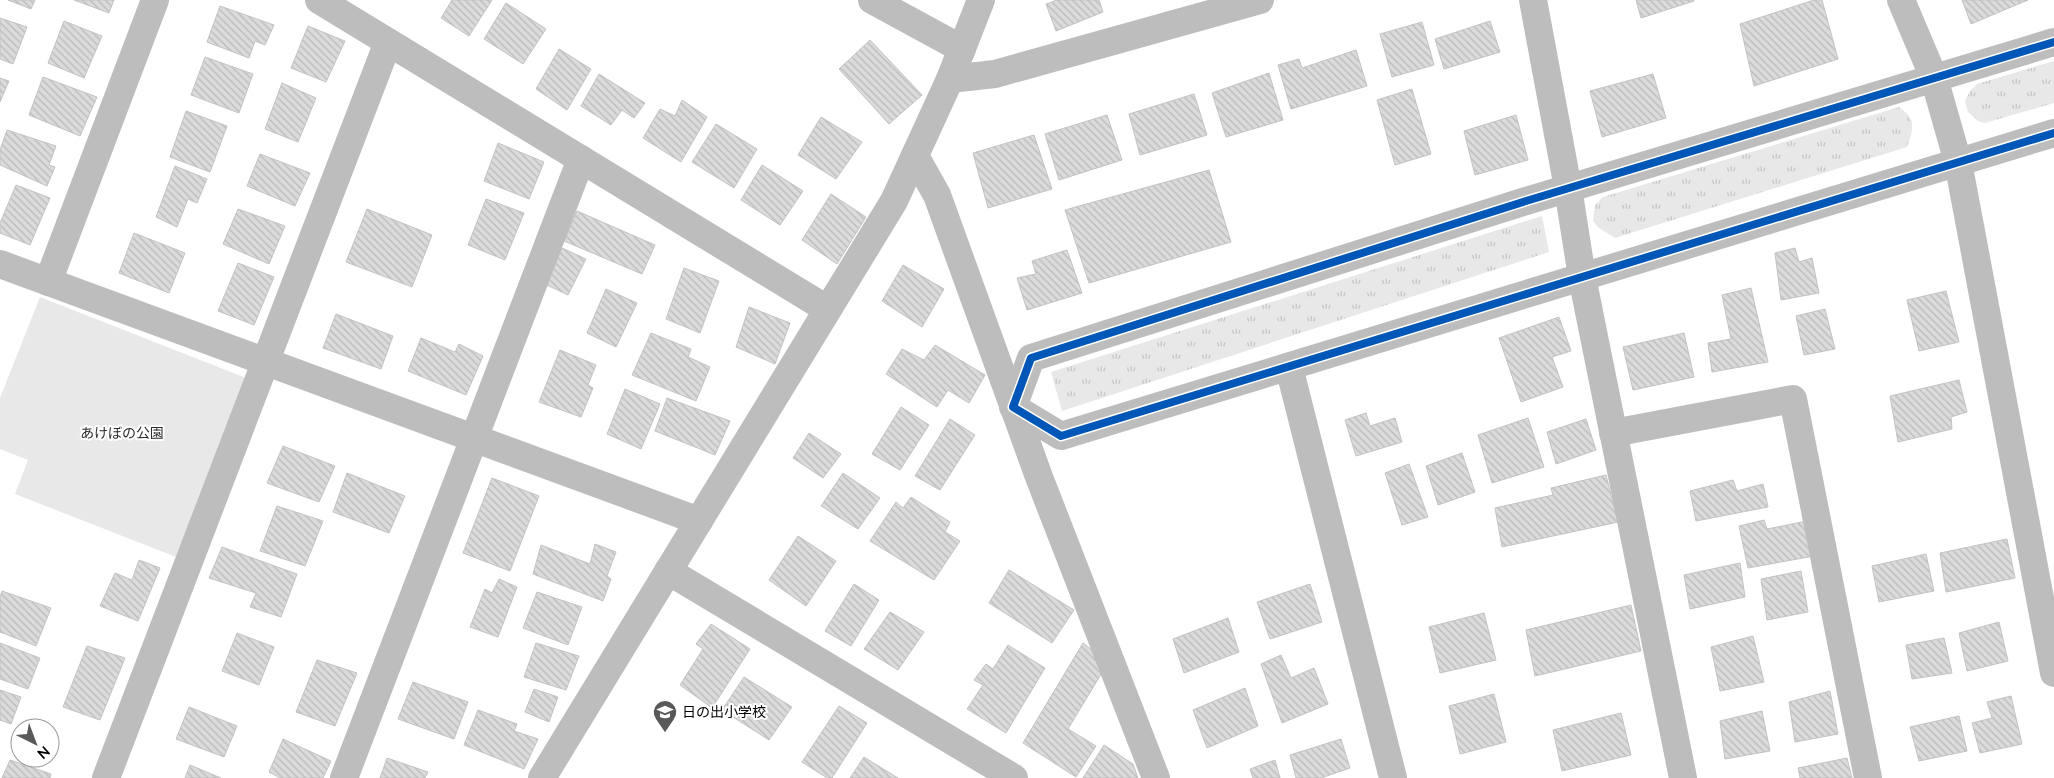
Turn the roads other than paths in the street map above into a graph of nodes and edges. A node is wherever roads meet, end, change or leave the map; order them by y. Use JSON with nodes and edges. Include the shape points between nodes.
{"nodes":[{"id":1,"x":155,"y":0,"type":"edge"},
{"id":2,"x":319,"y":0,"type":"edge"},
{"id":3,"x":872,"y":0,"type":"edge"},
{"id":4,"x":982,"y":0,"type":"edge"},
{"id":5,"x":1260,"y":0,"type":"edge"},
{"id":6,"x":1533,"y":0,"type":"edge"},
{"id":7,"x":1901,"y":0,"type":"edge"},
{"id":8,"x":388,"y":42,"type":"junction"},
{"id":9,"x":2054,"y":42,"type":"edge"},
{"id":10,"x":962,"y":49,"type":"junction"},
{"id":11,"x":1934,"y":78,"type":"junction"},
{"id":12,"x":950,"y":79,"type":"junction"},
{"id":13,"x":2054,"y":133,"type":"edge"},
{"id":14,"x":915,"y":156,"type":"junction"},
{"id":15,"x":581,"y":159,"type":"junction"},
{"id":16,"x":1958,"y":162,"type":"junction"},
{"id":17,"x":1568,"y":188,"type":"junction"},
{"id":18,"x":0,"y":264,"type":"edge"},
{"id":19,"x":1582,"y":277,"type":"junction"},
{"id":20,"x":48,"y":282,"type":"junction"},
{"id":21,"x":827,"y":310,"type":"junction"},
{"id":22,"x":266,"y":362,"type":"junction"},
{"id":23,"x":1289,"y":366,"type":"junction"},
{"id":24,"x":1013,"y":407,"type":"junction"},
{"id":25,"x":1613,"y":433,"type":"junction"},
{"id":26,"x":473,"y":438,"type":"junction"},
{"id":27,"x":699,"y":520,"type":"junction"},
{"id":28,"x":668,"y":571,"type":"junction"},
{"id":29,"x":2054,"y":673,"type":"edge"},
{"id":30,"x":106,"y":778,"type":"edge"},
{"id":31,"x":344,"y":778,"type":"edge"},
{"id":32,"x":542,"y":778,"type":"edge"},
{"id":33,"x":1014,"y":778,"type":"edge"},
{"id":34,"x":1156,"y":778,"type":"edge"},
{"id":35,"x":1393,"y":778,"type":"edge"},
{"id":36,"x":1683,"y":778,"type":"edge"},
{"id":37,"x":1868,"y":778,"type":"edge"}],
"edges":[{"from":1,"to":20,"type":"street"},
{"from":2,"to":8,"type":"street"},
{"from":3,"to":10,"type":"street"},
{"from":4,"to":10,"type":"street"},
{"from":5,"to":12,"type":"street","via":[[995,74]]},
{"from":6,"to":17,"type":"street"},
{"from":7,"to":11,"type":"street"},
{"from":8,"to":15,"type":"street"},
{"from":8,"to":22,"type":"street"},
{"from":9,"to":11,"type":"street"},
{"from":10,"to":12,"type":"street"},
{"from":11,"to":16,"type":"street"},
{"from":11,"to":17,"type":"street"},
{"from":12,"to":14,"type":"street"},
{"from":13,"to":16,"type":"street"},
{"from":14,"to":21,"type":"street","via":[[894,201]]},
{"from":14,"to":24,"type":"street","via":[[937,195]]},
{"from":15,"to":21,"type":"street"},
{"from":15,"to":26,"type":"street"},
{"from":16,"to":19,"type":"street"},
{"from":16,"to":29,"type":"street"},
{"from":17,"to":19,"type":"street"},
{"from":17,"to":24,"type":"street","via":[[1031,358]]},
{"from":18,"to":20,"type":"street"},
{"from":19,"to":23,"type":"street"},
{"from":19,"to":25,"type":"street"},
{"from":20,"to":22,"type":"street"},
{"from":21,"to":27,"type":"street"},
{"from":22,"to":26,"type":"street"},
{"from":22,"to":30,"type":"street"},
{"from":23,"to":24,"type":"street","via":[[1061,436]]},
{"from":23,"to":35,"type":"street"},
{"from":24,"to":34,"type":"street"},
{"from":25,"to":36,"type":"street"},
{"from":25,"to":37,"type":"street","via":[[1793,399]]},
{"from":26,"to":27,"type":"street"},
{"from":26,"to":31,"type":"street"},
{"from":27,"to":28,"type":"street"},
{"from":28,"to":32,"type":"street"},
{"from":28,"to":33,"type":"street"}]}
